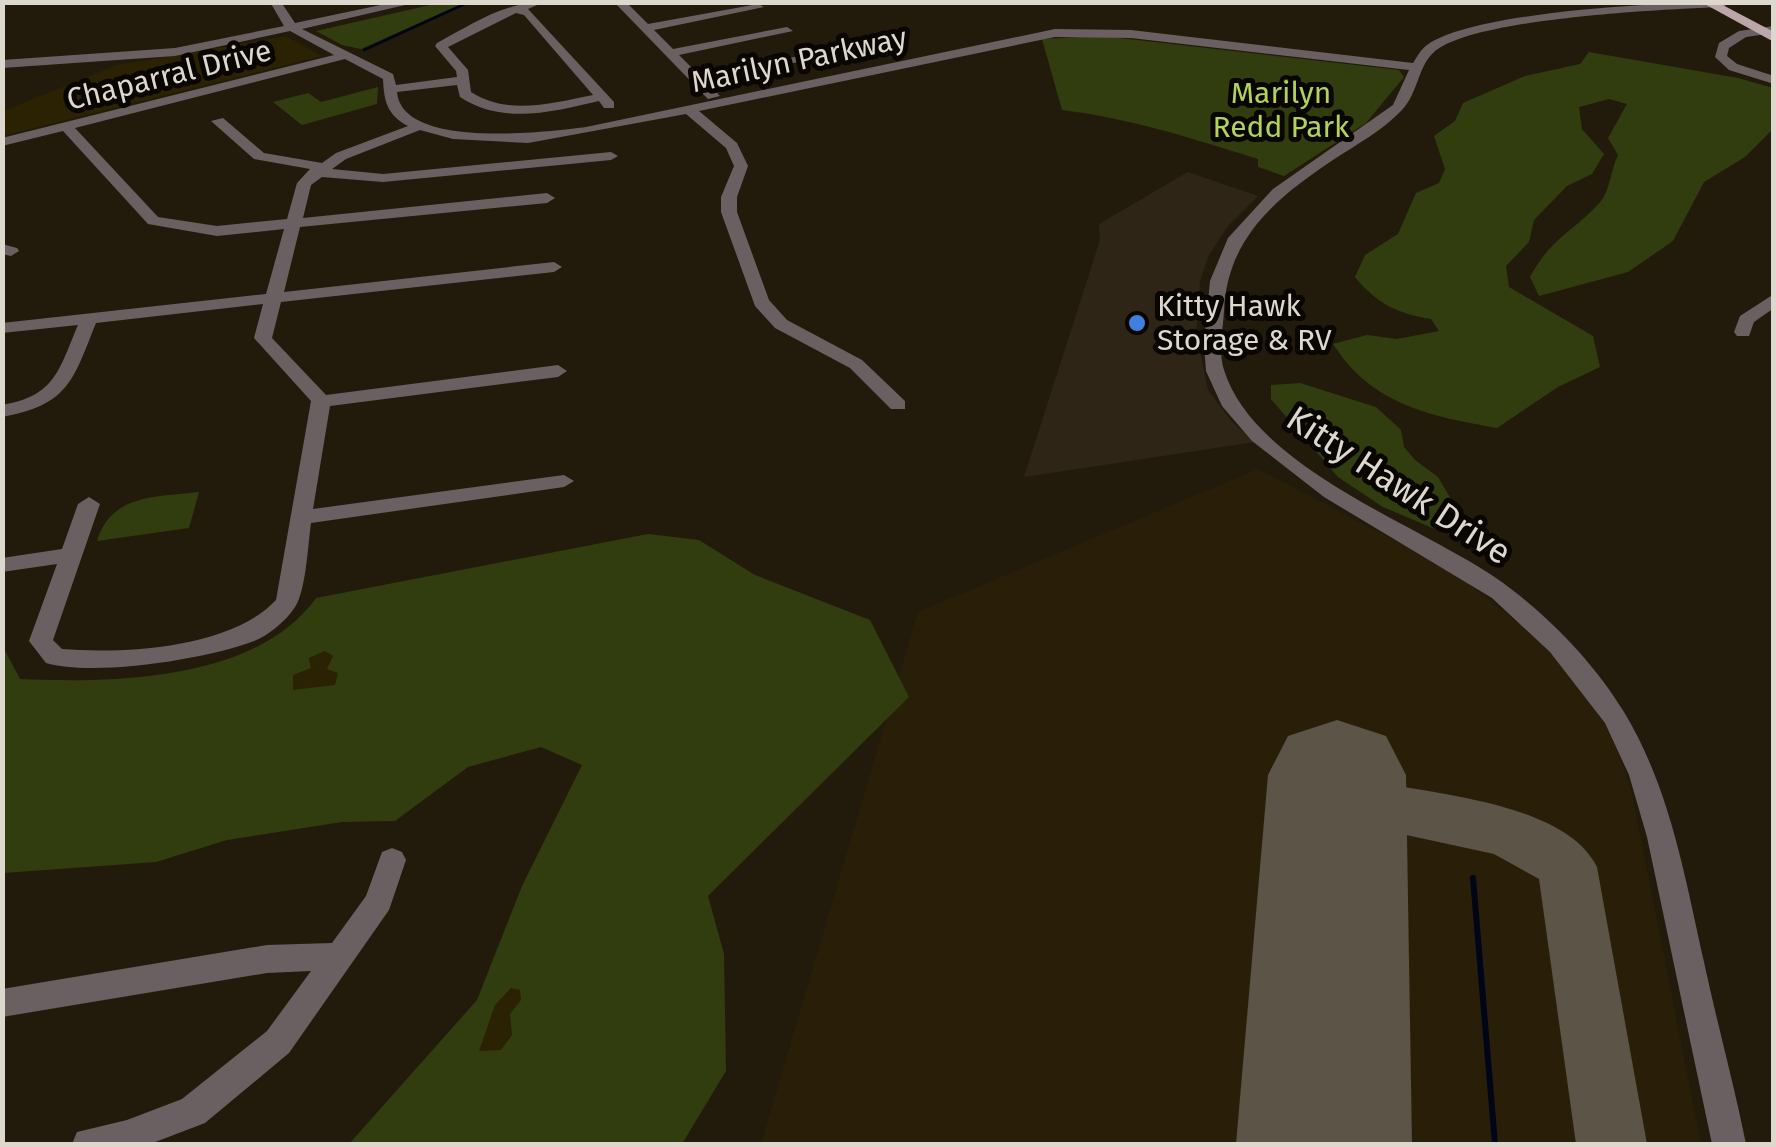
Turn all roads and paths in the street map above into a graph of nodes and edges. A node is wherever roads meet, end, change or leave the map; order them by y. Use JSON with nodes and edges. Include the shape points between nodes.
{"nodes":[{"id":1,"x":275,"y":2,"type":"edge"},
{"id":2,"x":413,"y":2,"type":"edge"},
{"id":3,"x":539,"y":2,"type":"edge"},
{"id":4,"x":624,"y":3,"type":"edge"},
{"id":5,"x":1708,"y":3,"type":"edge"},
{"id":6,"x":1723,"y":3,"type":"edge"},
{"id":7,"x":755,"y":5,"type":"edge"},
{"id":8,"x":515,"y":9,"type":"junction"},
{"id":9,"x":296,"y":27,"type":"junction"},
{"id":10,"x":646,"y":28,"type":"junction"},
{"id":11,"x":1770,"y":30,"type":"edge"},
{"id":12,"x":1774,"y":38,"type":"edge"},
{"id":13,"x":803,"y":44,"type":"junction"},
{"id":14,"x":672,"y":53,"type":"junction"},
{"id":15,"x":348,"y":55,"type":"junction"},
{"id":16,"x":9,"y":64,"type":"edge"},
{"id":17,"x":1420,"y":68,"type":"junction"},
{"id":18,"x":838,"y":70,"type":"dead end"},
{"id":19,"x":2,"y":76,"type":"edge"},
{"id":20,"x":465,"y":80,"type":"junction"},
{"id":21,"x":700,"y":80,"type":"junction"},
{"id":22,"x":1774,"y":80,"type":"edge"},
{"id":23,"x":392,"y":89,"type":"junction"},
{"id":24,"x":713,"y":96,"type":"dead end"},
{"id":25,"x":601,"y":97,"type":"junction"},
{"id":26,"x":688,"y":109,"type":"junction"},
{"id":27,"x":616,"y":112,"type":"dead end"},
{"id":28,"x":218,"y":122,"type":"dead end"},
{"id":29,"x":66,"y":126,"type":"junction"},
{"id":30,"x":418,"y":126,"type":"junction"},
{"id":31,"x":557,"y":136,"type":"junction"},
{"id":32,"x":2,"y":142,"type":"edge"},
{"id":33,"x":611,"y":156,"type":"dead end"},
{"id":34,"x":560,"y":161,"type":"junction"},
{"id":35,"x":318,"y":170,"type":"junction"},
{"id":36,"x":546,"y":198,"type":"dead end"},
{"id":37,"x":292,"y":224,"type":"junction"},
{"id":38,"x":554,"y":268,"type":"dead end"},
{"id":39,"x":273,"y":299,"type":"junction"},
{"id":40,"x":1774,"y":299,"type":"edge"},
{"id":41,"x":88,"y":318,"type":"junction"},
{"id":42,"x":2,"y":328,"type":"edge"},
{"id":43,"x":1743,"y":332,"type":"dead end"},
{"id":44,"x":558,"y":371,"type":"dead end"},
{"id":45,"x":321,"y":401,"type":"junction"},
{"id":46,"x":898,"y":405,"type":"dead end"},
{"id":47,"x":2,"y":411,"type":"edge"},
{"id":48,"x":564,"y":481,"type":"dead end"},
{"id":49,"x":89,"y":504,"type":"dead end"},
{"id":50,"x":302,"y":518,"type":"junction"},
{"id":51,"x":71,"y":555,"type":"junction"},
{"id":52,"x":2,"y":565,"type":"edge"},
{"id":53,"x":392,"y":860,"type":"dead end"},
{"id":54,"x":339,"y":956,"type":"junction"},
{"id":55,"x":2,"y":1002,"type":"edge"},
{"id":56,"x":88,"y":1144,"type":"edge"},
{"id":57,"x":1729,"y":1144,"type":"edge"}],
"edges":[{"from":1,"to":9,"type":"street"},
{"from":2,"to":9,"type":"street"},
{"from":3,"to":8,"type":"street"},
{"from":4,"to":10,"type":"street"},
{"from":5,"to":6,"type":"street","name":"Kitty Hawk Drive"},
{"from":5,"to":11,"type":"main road"},
{"from":5,"to":17,"type":"street","name":"Kitty Hawk Drive","via":[[1450,37],[1423,56]]},
{"from":6,"to":11,"type":"main road"},
{"from":7,"to":10,"type":"street"},
{"from":7,"to":13,"type":"street"},
{"from":8,"to":20,"type":"street","via":[[441,46]]},
{"from":8,"to":25,"type":"street","via":[[528,13]]},
{"from":9,"to":15,"type":"street"},
{"from":9,"to":16,"type":"street","via":[[153,56]]},
{"from":10,"to":14,"type":"street"},
{"from":11,"to":12,"type":"main road"},
{"from":11,"to":22,"type":"street","via":[[1723,46],[1721,57]]},
{"from":13,"to":14,"type":"street"},
{"from":13,"to":18,"type":"street"},
{"from":13,"to":21,"type":"street"},
{"from":14,"to":21,"type":"street"},
{"from":15,"to":23,"type":"street","via":[[377,68]]},
{"from":15,"to":29,"type":"street","name":"Chaparral Drive"},
{"from":16,"to":19,"type":"street"},
{"from":17,"to":26,"type":"street","name":"Marilyn Parkway","via":[[1131,34],[1056,33]]},
{"from":17,"to":57,"type":"street","name":"Kitty Hawk Drive","via":[[1398,107],[1275,197],[1244,228],[1224,258],[1216,287],[1214,367],[1226,398],[1262,440],[1315,480],[1485,582],[1544,628],[1599,694],[1636,754],[1658,824]]},
{"from":20,"to":23,"type":"street"},
{"from":20,"to":25,"type":"street","via":[[472,100],[503,109]]},
{"from":21,"to":24,"type":"street"},
{"from":23,"to":30,"type":"street","via":[[401,117]]},
{"from":25,"to":27,"type":"street"},
{"from":26,"to":31,"type":"street","name":"Marilyn Parkway"},
{"from":26,"to":46,"type":"street","via":[[732,146],[741,166],[729,212],[761,302],[781,324],[856,364]]},
{"from":28,"to":35,"type":"street","via":[[258,156]]},
{"from":29,"to":32,"type":"street","name":"Chaparral Drive"},
{"from":29,"to":37,"type":"street","via":[[153,221],[217,231]]},
{"from":30,"to":31,"type":"street","name":"Marilyn Parkway","via":[[494,140]]},
{"from":30,"to":35,"type":"street"},
{"from":31,"to":34,"type":"street"},
{"from":33,"to":34,"type":"street"},
{"from":34,"to":35,"type":"street","via":[[383,178]]},
{"from":35,"to":37,"type":"street","via":[[304,183]]},
{"from":36,"to":37,"type":"street"},
{"from":37,"to":39,"type":"street"},
{"from":38,"to":39,"type":"street"},
{"from":39,"to":41,"type":"street"},
{"from":39,"to":45,"type":"street","via":[[263,338]]},
{"from":40,"to":43,"type":"street","via":[[1746,320]]},
{"from":41,"to":42,"type":"street"},
{"from":41,"to":47,"type":"street","via":[[54,396],[34,407]]},
{"from":44,"to":45,"type":"street"},
{"from":45,"to":50,"type":"street"},
{"from":48,"to":50,"type":"street"},
{"from":49,"to":51,"type":"street"},
{"from":50,"to":51,"type":"street","via":[[288,602],[270,622],[243,637],[163,650],[88,662],[55,657],[41,641]]},
{"from":51,"to":52,"type":"street"},
{"from":53,"to":54,"type":"street","via":[[378,902]]},
{"from":54,"to":55,"type":"street","via":[[267,959]]},
{"from":54,"to":56,"type":"street","via":[[278,1042],[193,1112]]}]}
